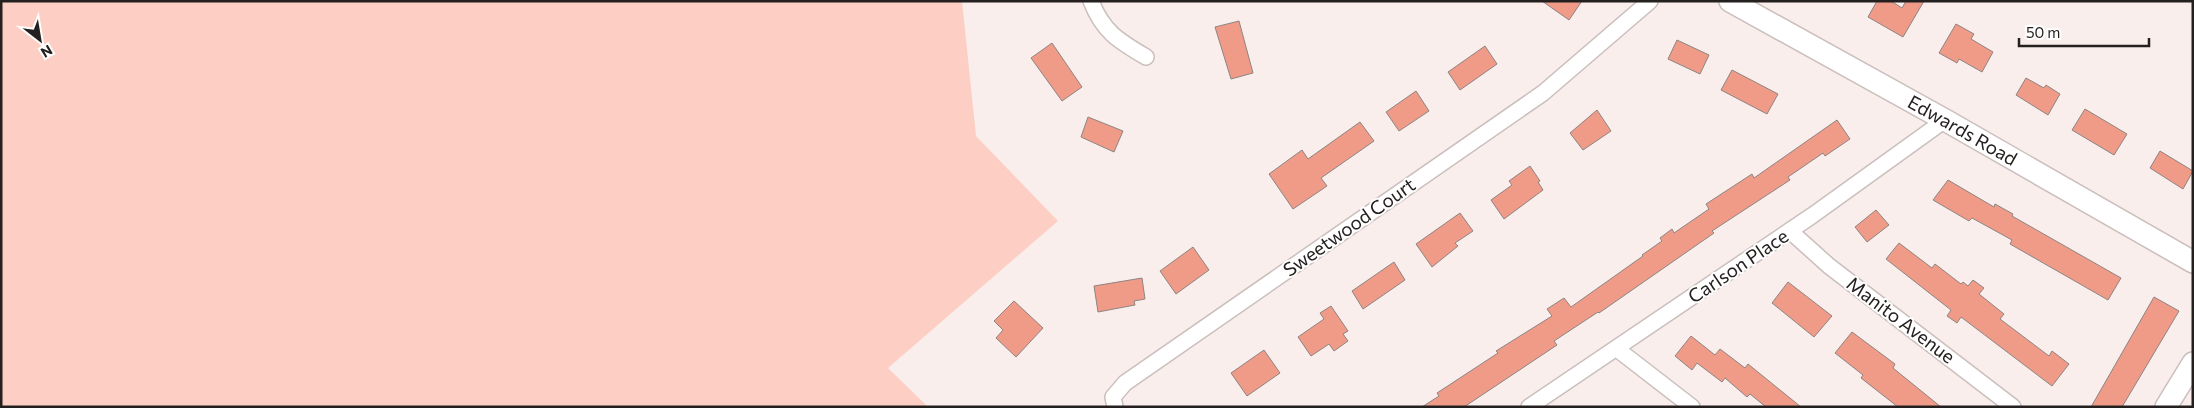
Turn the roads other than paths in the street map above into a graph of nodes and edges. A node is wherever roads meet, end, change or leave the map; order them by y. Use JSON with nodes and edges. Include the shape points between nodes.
{"nodes":[{"id":1,"x":1091,"y":1,"type":"edge"},
{"id":2,"x":1650,"y":1,"type":"edge"},
{"id":3,"x":1730,"y":1,"type":"edge"},
{"id":4,"x":1146,"y":57,"type":"dead end"},
{"id":5,"x":1945,"y":120,"type":"junction"},
{"id":6,"x":1790,"y":231,"type":"junction"},
{"id":7,"x":2193,"y":262,"type":"edge"},
{"id":8,"x":1617,"y":349,"type":"junction"},
{"id":9,"x":2193,"y":363,"type":"edge"},
{"id":10,"x":1115,"y":407,"type":"edge"},
{"id":11,"x":1529,"y":407,"type":"edge"},
{"id":12,"x":1692,"y":407,"type":"edge"},
{"id":13,"x":2013,"y":407,"type":"edge"},
{"id":14,"x":2166,"y":407,"type":"edge"}],
"edges":[{"from":1,"to":4,"type":"street","via":[[1112,36]]},
{"from":2,"to":10,"type":"street","name":"Sweetwood Court","via":[[1528,104],[1125,384],[1113,397]]},
{"from":3,"to":5,"type":"street","name":"Edwards Road"},
{"from":5,"to":6,"type":"street","name":"Carlson Place"},
{"from":5,"to":7,"type":"street","name":"Edwards Road"},
{"from":6,"to":8,"type":"street","name":"Carlson Place"},
{"from":6,"to":13,"type":"street","name":"Manito Avenue","via":[[1829,266]]},
{"from":8,"to":11,"type":"street","name":"Carlson Place"},
{"from":8,"to":12,"type":"street"},
{"from":9,"to":14,"type":"street"}]}
